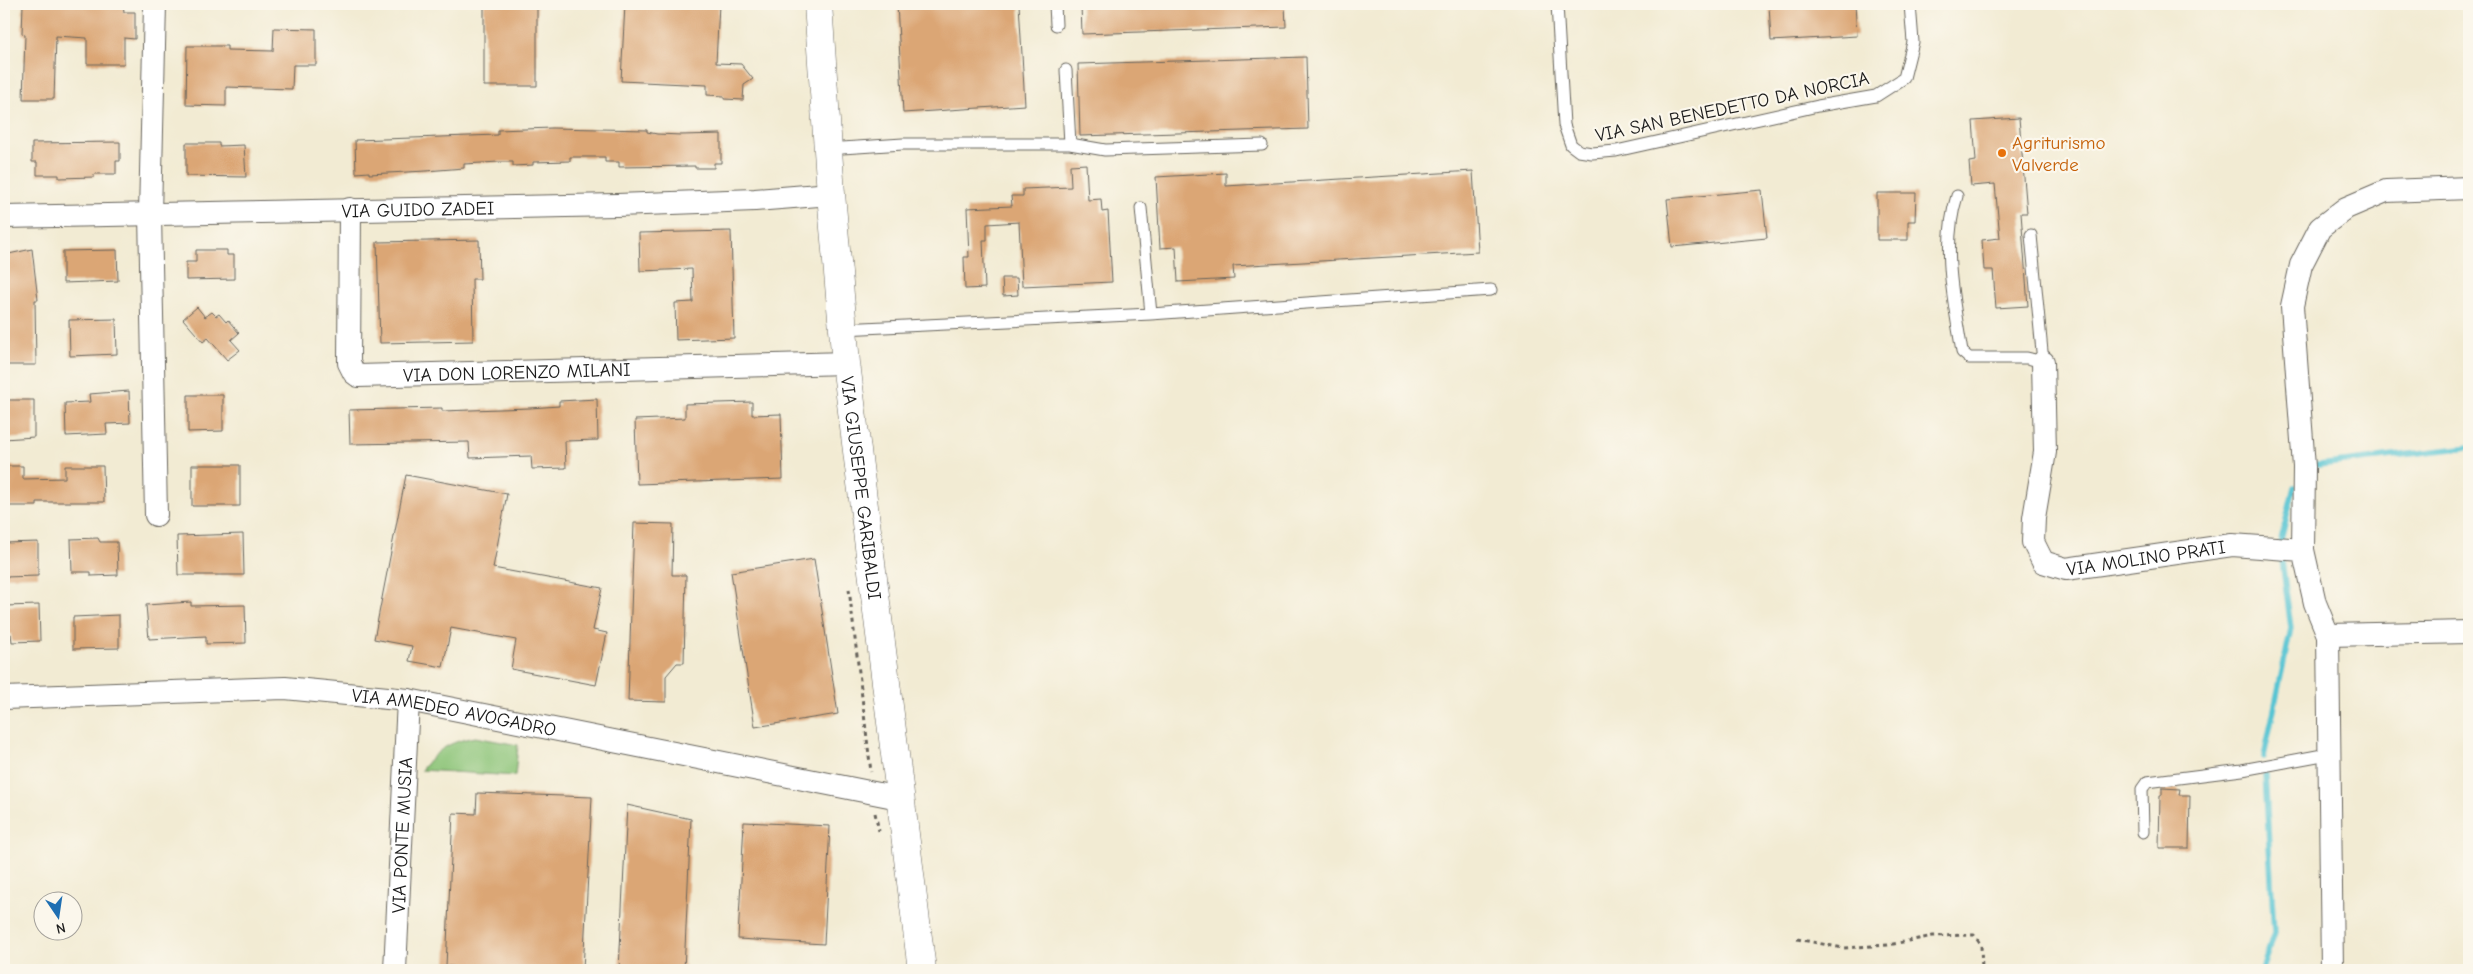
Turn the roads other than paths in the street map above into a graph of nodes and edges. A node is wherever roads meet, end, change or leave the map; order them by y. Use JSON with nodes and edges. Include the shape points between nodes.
{"nodes":[{"id":1,"x":155,"y":4,"type":"edge"},
{"id":2,"x":818,"y":4,"type":"edge"},
{"id":3,"x":1055,"y":4,"type":"edge"},
{"id":4,"x":1557,"y":4,"type":"edge"},
{"id":5,"x":1910,"y":4,"type":"edge"},
{"id":6,"x":1056,"y":25,"type":"dead end"},
{"id":7,"x":1066,"y":70,"type":"dead end"},
{"id":8,"x":1070,"y":144,"type":"junction"},
{"id":9,"x":1262,"y":145,"type":"dead end"},
{"id":10,"x":828,"y":149,"type":"junction"},
{"id":11,"x":2469,"y":188,"type":"edge"},
{"id":12,"x":831,"y":194,"type":"junction"},
{"id":13,"x":1957,"y":196,"type":"dead end"},
{"id":14,"x":1141,"y":208,"type":"dead end"},
{"id":15,"x":350,"y":209,"type":"junction"},
{"id":16,"x":150,"y":214,"type":"junction"},
{"id":17,"x":4,"y":217,"type":"edge"},
{"id":18,"x":2030,"y":235,"type":"dead end"},
{"id":19,"x":1491,"y":290,"type":"dead end"},
{"id":20,"x":1151,"y":314,"type":"junction"},
{"id":21,"x":843,"y":330,"type":"junction"},
{"id":22,"x":2043,"y":362,"type":"junction"},
{"id":23,"x":846,"y":363,"type":"junction"},
{"id":24,"x":156,"y":515,"type":"dead end"},
{"id":25,"x":2303,"y":550,"type":"junction"},
{"id":26,"x":2469,"y":632,"type":"edge"},
{"id":27,"x":2328,"y":635,"type":"junction"},
{"id":28,"x":4,"y":698,"type":"edge"},
{"id":29,"x":408,"y":700,"type":"junction"},
{"id":30,"x":2328,"y":754,"type":"junction"},
{"id":31,"x":899,"y":798,"type":"junction"},
{"id":32,"x":2143,"y":832,"type":"dead end"},
{"id":33,"x":395,"y":970,"type":"edge"},
{"id":34,"x":922,"y":970,"type":"edge"},
{"id":35,"x":2332,"y":970,"type":"edge"}],
"edges":[{"from":1,"to":16,"type":"street"},
{"from":2,"to":10,"type":"street","name":"VIA GIUSEPPE GARIBALDI"},
{"from":3,"to":6,"type":"lane"},
{"from":4,"to":5,"type":"lane","name":"VIA SAN BENEDETTO DA NORCIA","via":[[1564,125],[1572,145],[1579,151],[1592,154],[1616,152],[1876,96],[1904,78],[1913,42]]},
{"from":7,"to":8,"type":"lane"},
{"from":8,"to":9,"type":"lane","via":[[1105,150]]},
{"from":8,"to":10,"type":"lane","via":[[903,144]]},
{"from":10,"to":12,"type":"street","name":"VIA GIUSEPPE GARIBALDI"},
{"from":11,"to":25,"type":"street","via":[[2386,191],[2346,208],[2320,228],[2301,265],[2292,306],[2304,467]]},
{"from":12,"to":15,"type":"street","name":"VIA GUIDO ZADEI","via":[[617,205]]},
{"from":12,"to":21,"type":"street","name":"VIA GIUSEPPE GARIBALDI"},
{"from":13,"to":22,"type":"lane","via":[[1951,214],[1949,253],[1962,352],[1969,358],[2027,358]]},
{"from":14,"to":20,"type":"lane"},
{"from":15,"to":16,"type":"street","name":"VIA GUIDO ZADEI"},
{"from":15,"to":23,"type":"street","name":"VIA DON LORENZO MILANI","via":[[349,363],[358,376]]},
{"from":16,"to":17,"type":"street","name":"VIA GUIDO ZADEI"},
{"from":16,"to":24,"type":"street"},
{"from":18,"to":22,"type":"lane"},
{"from":19,"to":20,"type":"lane"},
{"from":20,"to":21,"type":"lane"},
{"from":21,"to":23,"type":"street","name":"VIA GIUSEPPE GARIBALDI"},
{"from":22,"to":25,"type":"street","name":"VIA MOLINO PRATI","via":[[2045,452],[2033,542],[2043,562],[2066,569],[2232,545]]},
{"from":23,"to":31,"type":"street","name":"VIA GIUSEPPE GARIBALDI"},
{"from":25,"to":27,"type":"street","via":[[2315,603]]},
{"from":26,"to":27,"type":"street"},
{"from":27,"to":30,"type":"street"},
{"from":28,"to":29,"type":"street","name":"VIA AMEDEO AVOGADRO","via":[[285,688]]},
{"from":29,"to":31,"type":"street","name":"VIA AMEDEO AVOGADRO"},
{"from":29,"to":33,"type":"street","name":"VIA PONTE MUSIA"},
{"from":30,"to":32,"type":"lane","via":[[2242,770],[2148,782],[2142,789]]},
{"from":30,"to":35,"type":"street"},
{"from":31,"to":34,"type":"street","name":"VIA GIUSEPPE GARIBALDI"}]}
